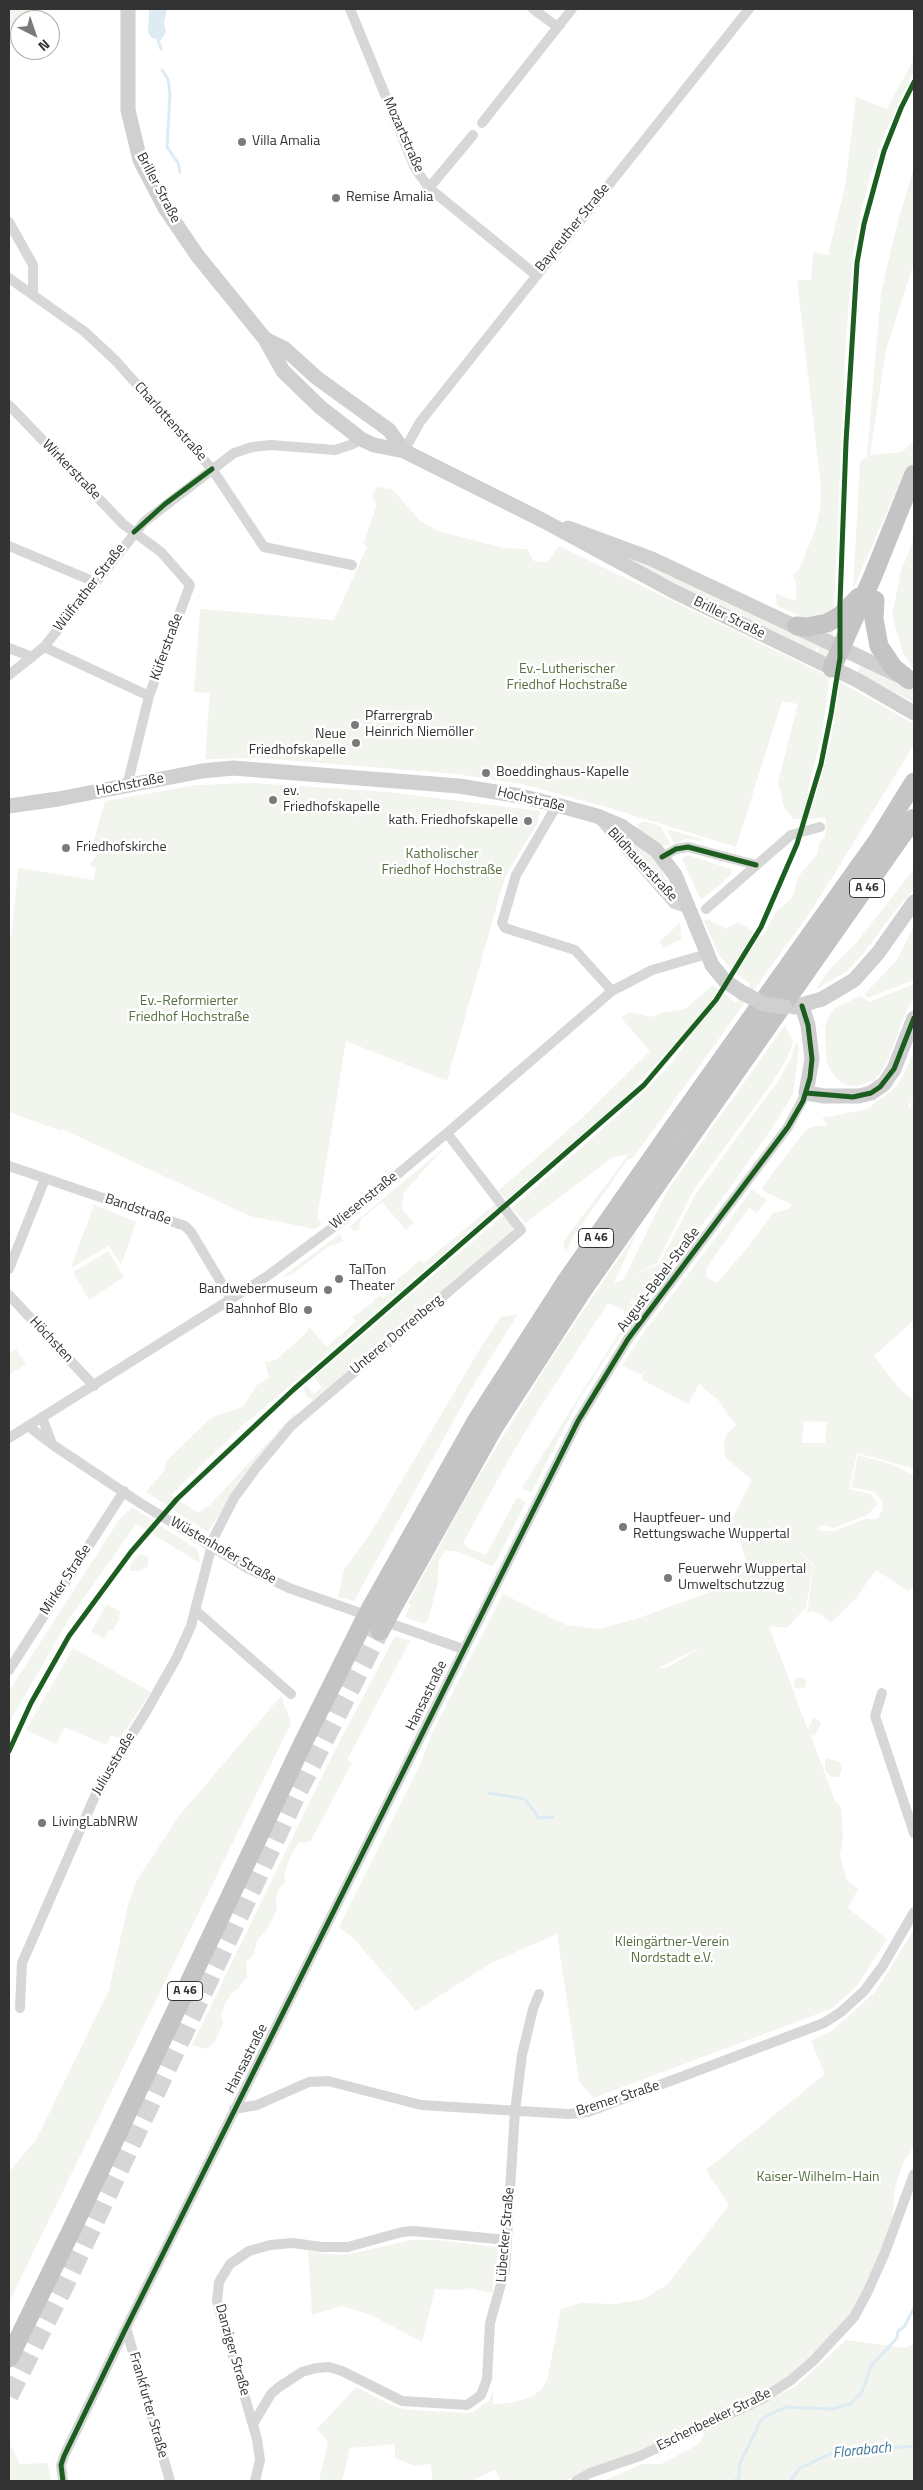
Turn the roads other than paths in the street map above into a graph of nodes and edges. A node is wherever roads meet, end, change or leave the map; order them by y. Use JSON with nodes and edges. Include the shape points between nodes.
{"nodes":[{"id":1,"x":128,"y":9,"type":"edge"},
{"id":2,"x":350,"y":9,"type":"edge"},
{"id":3,"x":533,"y":9,"type":"edge"},
{"id":4,"x":572,"y":9,"type":"edge"},
{"id":5,"x":749,"y":9,"type":"edge"},
{"id":6,"x":560,"y":25,"type":"junction"},
{"id":7,"x":482,"y":122,"type":"dead end"},
{"id":8,"x":473,"y":135,"type":"dead end"},
{"id":9,"x":429,"y":188,"type":"junction"},
{"id":10,"x":9,"y":222,"type":"edge"},
{"id":11,"x":536,"y":275,"type":"junction"},
{"id":12,"x":9,"y":278,"type":"edge"},
{"id":13,"x":33,"y":294,"type":"junction"},
{"id":14,"x":265,"y":339,"type":"junction"},
{"id":15,"x":9,"y":406,"type":"edge"},
{"id":16,"x":362,"y":439,"type":"junction"},
{"id":17,"x":404,"y":451,"type":"junction"},
{"id":18,"x":212,"y":468,"type":"junction"},
{"id":19,"x":914,"y":474,"type":"edge"},
{"id":20,"x":914,"y":502,"type":"edge"},
{"id":21,"x":544,"y":521,"type":"junction"},
{"id":22,"x":134,"y":532,"type":"junction"},
{"id":23,"x":9,"y":546,"type":"edge"},
{"id":24,"x":352,"y":565,"type":"dead end"},
{"id":25,"x":95,"y":582,"type":"junction"},
{"id":26,"x":864,"y":602,"type":"junction"},
{"id":27,"x":808,"y":629,"type":"junction"},
{"id":28,"x":44,"y":647,"type":"junction"},
{"id":29,"x":9,"y":648,"type":"edge"},
{"id":30,"x":852,"y":649,"type":"junction"},
{"id":31,"x":32,"y":657,"type":"junction"},
{"id":32,"x":843,"y":674,"type":"junction"},
{"id":33,"x":9,"y":675,"type":"edge"},
{"id":34,"x":912,"y":681,"type":"edge"},
{"id":35,"x":149,"y":696,"type":"junction"},
{"id":36,"x":914,"y":713,"type":"edge"},
{"id":37,"x":914,"y":782,"type":"edge"},
{"id":38,"x":127,"y":786,"type":"junction"},
{"id":39,"x":557,"y":805,"type":"junction"},
{"id":40,"x":9,"y":806,"type":"edge"},
{"id":41,"x":597,"y":816,"type":"junction"},
{"id":42,"x":914,"y":818,"type":"edge"},
{"id":43,"x":820,"y":827,"type":"dead end"},
{"id":44,"x":662,"y":857,"type":"junction"},
{"id":45,"x":756,"y":865,"type":"junction"},
{"id":46,"x":914,"y":902,"type":"edge"},
{"id":47,"x":698,"y":909,"type":"junction"},
{"id":48,"x":707,"y":954,"type":"junction"},
{"id":49,"x":612,"y":991,"type":"junction"},
{"id":50,"x":802,"y":1006,"type":"junction"},
{"id":51,"x":914,"y":1018,"type":"edge"},
{"id":52,"x":806,"y":1093,"type":"junction"},
{"id":53,"x":447,"y":1133,"type":"junction"},
{"id":54,"x":9,"y":1166,"type":"edge"},
{"id":55,"x":45,"y":1178,"type":"junction"},
{"id":56,"x":9,"y":1269,"type":"edge"},
{"id":57,"x":9,"y":1295,"type":"edge"},
{"id":58,"x":232,"y":1299,"type":"junction"},
{"id":59,"x":94,"y":1386,"type":"junction"},
{"id":60,"x":42,"y":1418,"type":"junction"},
{"id":61,"x":28,"y":1426,"type":"junction"},
{"id":62,"x":9,"y":1438,"type":"edge"},
{"id":63,"x":52,"y":1445,"type":"junction"},
{"id":64,"x":124,"y":1491,"type":"junction"},
{"id":65,"x":212,"y":1547,"type":"junction"},
{"id":66,"x":195,"y":1610,"type":"junction"},
{"id":67,"x":371,"y":1628,"type":"junction"},
{"id":68,"x":463,"y":1649,"type":"junction"},
{"id":69,"x":9,"y":1670,"type":"edge"},
{"id":70,"x":882,"y":1693,"type":"dead end"},
{"id":71,"x":291,"y":1694,"type":"dead end"},
{"id":72,"x":914,"y":1834,"type":"edge"},
{"id":73,"x":914,"y":1912,"type":"edge"},
{"id":74,"x":539,"y":1994,"type":"dead end"},
{"id":75,"x":20,"y":2008,"type":"dead end"},
{"id":76,"x":234,"y":2110,"type":"junction"},
{"id":77,"x":515,"y":2111,"type":"junction"},
{"id":78,"x":914,"y":2174,"type":"edge"},
{"id":79,"x":507,"y":2240,"type":"junction"},
{"id":80,"x":126,"y":2328,"type":"junction"},
{"id":81,"x":9,"y":2358,"type":"edge"},
{"id":82,"x":254,"y":2424,"type":"junction"},
{"id":83,"x":63,"y":2481,"type":"edge"},
{"id":84,"x":170,"y":2481,"type":"edge"},
{"id":85,"x":255,"y":2481,"type":"edge"},
{"id":86,"x":576,"y":2481,"type":"edge"}],
"edges":[{"from":1,"to":14,"type":"main road","name":"Briller Straße","via":[[128,110],[140,160],[165,208],[197,255]]},
{"from":2,"to":9,"type":"street","name":"Mozartstraße","via":[[415,168]]},
{"from":3,"to":6,"type":"street","via":[[550,22]]},
{"from":4,"to":6,"type":"street"},
{"from":5,"to":11,"type":"street","name":"Bayreuther Straße"},
{"from":6,"to":7,"type":"street"},
{"from":8,"to":9,"type":"street"},
{"from":9,"to":11,"type":"street","name":"Mozartstraße"},
{"from":10,"to":13,"type":"street","via":[[33,265]]},
{"from":11,"to":17,"type":"street","name":"Bayreuther Straße","via":[[420,422]]},
{"from":12,"to":13,"type":"street","name":"Charlottenstraße"},
{"from":13,"to":18,"type":"street","name":"Charlottenstraße","via":[[85,332],[116,361]]},
{"from":14,"to":16,"type":"main road","name":"Briller Straße","via":[[283,371],[320,407]]},
{"from":14,"to":17,"type":"main road","name":"Briller Straße","via":[[285,350],[388,430]]},
{"from":15,"to":22,"type":"street","name":"Wirkerstraße"},
{"from":16,"to":17,"type":"main road","via":[[368,434],[379,433]]},
{"from":16,"to":18,"type":"street","name":"Wülfrather Straße","via":[[335,450],[271,445],[252,447],[234,453]]},
{"from":17,"to":21,"type":"main road","name":"Briller Straße"},
{"from":18,"to":22,"type":"street","name":"Wülfrather Straße"},
{"from":18,"to":24,"type":"street","name":"Charlottenstraße","via":[[264,548]]},
{"from":19,"to":26,"type":"highway"},
{"from":20,"to":26,"type":"highway"},
{"from":21,"to":27,"type":"main road","name":"Briller Straße","via":[[652,559]]},
{"from":21,"to":32,"type":"main road","name":"Briller Straße","via":[[673,591]]},
{"from":22,"to":25,"type":"street","name":"Wülfrather Straße"},
{"from":22,"to":35,"type":"street","name":"Küferstraße","via":[[161,552],[190,585]]},
{"from":23,"to":25,"type":"street"},
{"from":25,"to":28,"type":"street","name":"Wülfrather Straße"},
{"from":26,"to":27,"type":"highway","via":[[835,619]]},
{"from":26,"to":30,"type":"highway"},
{"from":26,"to":34,"type":"highway","via":[[874,619],[886,660]]},
{"from":27,"to":30,"type":"main road","name":"Briller Straße"},
{"from":28,"to":31,"type":"street","name":"Wülfrather Straße"},
{"from":28,"to":35,"type":"street"},
{"from":29,"to":31,"type":"street"},
{"from":30,"to":32,"type":"highway"},
{"from":30,"to":34,"type":"main road","name":"Briller Straße"},
{"from":31,"to":33,"type":"street","name":"Wülfrather Straße"},
{"from":32,"to":36,"type":"main road","name":"Briller Straße"},
{"from":35,"to":38,"type":"street","name":"Küferstraße"},
{"from":37,"to":67,"type":"highway","number":"A 46","bridge":true,"via":[[873,848],[623,1198],[532,1334],[436,1491],[372,1606]]},
{"from":38,"to":39,"type":"main road","name":"Hochstraße","via":[[202,771],[252,768],[459,786]]},
{"from":38,"to":40,"type":"main road","name":"Hochstraße"},
{"from":39,"to":41,"type":"main road","name":"Hochstraße"},
{"from":39,"to":49,"type":"street","via":[[516,875],[502,923],[505,928],[574,950]]},
{"from":41,"to":44,"type":"main road","name":"Hochstraße","via":[[635,834]]},
{"from":41,"to":47,"type":"street","name":"Bildhauerstraße","via":[[674,904]]},
{"from":42,"to":67,"type":"highway","number":"A 46","bridge":true,"via":[[582,1291],[494,1427],[390,1612]]},
{"from":43,"to":45,"type":"street","via":[[791,835]]},
{"from":44,"to":45,"type":"street","via":[[688,846]]},
{"from":44,"to":47,"type":"main road","name":"Hochstraße"},
{"from":45,"to":47,"type":"street"},
{"from":46,"to":50,"type":"main road","name":"Hochstraße","via":[[878,953],[854,980],[822,999]]},
{"from":47,"to":48,"type":"main road","name":"Hochstraße"},
{"from":48,"to":49,"type":"street","name":"Wiesenstraße","via":[[652,970]]},
{"from":48,"to":50,"type":"main road","name":"Hochstraße","bridge":true,"via":[[716,971],[753,999],[773,1006]]},
{"from":49,"to":53,"type":"street","name":"Wiesenstraße"},
{"from":50,"to":52,"type":"main road","name":"August-Bebel-Straße","via":[[812,1059]]},
{"from":51,"to":52,"type":"main road","via":[[894,1069],[880,1087],[871,1093],[853,1097]]},
{"from":52,"to":68,"type":"street","name":"August-Bebel-Straße","via":[[788,1127],[648,1312],[602,1380],[578,1421]]},
{"from":53,"to":58,"type":"street","name":"Wiesenstraße","via":[[332,1228]]},
{"from":53,"to":65,"type":"street","name":"Unterer Dorrenberg","via":[[522,1230],[292,1426],[234,1498],[220,1521]]},
{"from":54,"to":55,"type":"street","name":"Bandstraße"},
{"from":55,"to":56,"type":"street"},
{"from":55,"to":58,"type":"street","name":"Bandstraße","via":[[185,1226]]},
{"from":57,"to":59,"type":"street","name":"Höchsten"},
{"from":58,"to":59,"type":"street","name":"Wiesenstraße"},
{"from":59,"to":60,"type":"street","name":"Wiesenstraße"},
{"from":60,"to":61,"type":"street","name":"Wiesenstraße"},
{"from":60,"to":63,"type":"street"},
{"from":61,"to":62,"type":"street","name":"Wiesenstraße"},
{"from":61,"to":63,"type":"street","name":"Wüstenhofer Straße"},
{"from":63,"to":64,"type":"street","name":"Wüstenhofer Straße"},
{"from":64,"to":65,"type":"street","name":"Wüstenhofer Straße"},
{"from":64,"to":69,"type":"street","name":"Mirker Straße"},
{"from":65,"to":66,"type":"street","name":"Juliusstraße"},
{"from":65,"to":68,"type":"street","name":"Wüstenhofer Straße","via":[[289,1588]]},
{"from":66,"to":71,"type":"street"},
{"from":66,"to":75,"type":"street","name":"Juliusstraße","via":[[191,1626],[160,1690],[98,1789],[22,1963]]},
{"from":67,"to":81,"type":"highway","number":"A 46","via":[[302,1743]]},
{"from":68,"to":76,"type":"street","name":"Hansastraße"},
{"from":70,"to":72,"type":"street","via":[[875,1716]]},
{"from":73,"to":77,"type":"street","name":"Bremer Straße","via":[[882,1968],[864,1991],[841,2012],[818,2026],[588,2112]]},
{"from":74,"to":77,"type":"street","name":"Lübecker Straße","via":[[522,2055]]},
{"from":76,"to":77,"type":"street","name":"Bremer Straße","via":[[257,2105],[309,2082],[328,2081],[421,2105]]},
{"from":76,"to":80,"type":"street","name":"Hansastraße"},
{"from":77,"to":79,"type":"street","name":"Lübecker Straße"},
{"from":78,"to":86,"type":"street","name":"Eschenbeeker Straße","via":[[867,2293],[854,2317],[814,2360],[762,2399],[640,2456]]},
{"from":79,"to":82,"type":"street","name":"Lübecker Straße","via":[[502,2284],[490,2322],[487,2379],[480,2395],[467,2405],[402,2401],[329,2367],[302,2372],[290,2378],[271,2394]]},
{"from":79,"to":82,"type":"street","name":"Danziger Straße","via":[[413,2231],[348,2247],[292,2243],[270,2245],[248,2251],[230,2264],[219,2282],[217,2301]]},
{"from":80,"to":83,"type":"street","name":"Hansastraße","via":[[64,2456],[61,2465]]},
{"from":80,"to":84,"type":"street","name":"Frankfurter Straße"},
{"from":82,"to":85,"type":"street","via":[[260,2460]]}]}
